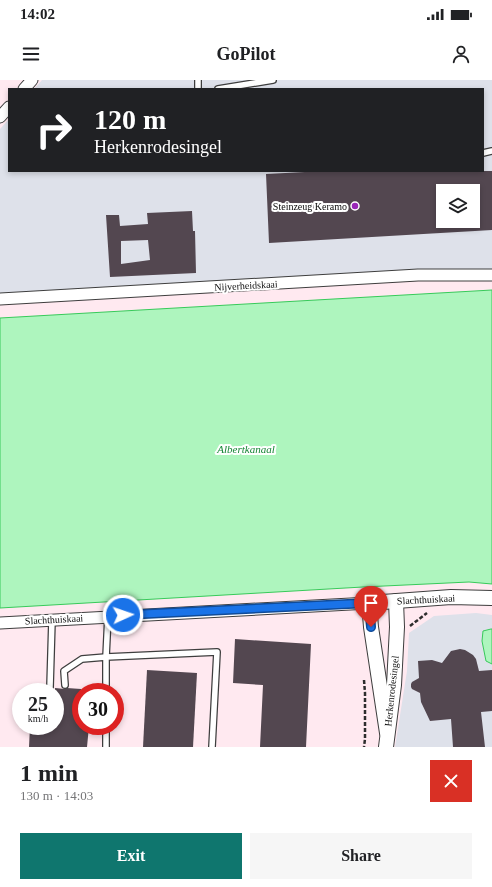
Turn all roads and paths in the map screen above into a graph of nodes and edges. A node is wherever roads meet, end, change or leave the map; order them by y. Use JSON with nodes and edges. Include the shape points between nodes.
{"nodes":[{"id":1,"x":32,"y":80,"type":"edge"},
{"id":2,"x":273,"y":80,"type":"edge"},
{"id":3,"x":25,"y":88,"type":"edge"},
{"id":4,"x":224,"y":88,"type":"edge"},
{"id":5,"x":8,"y":108,"type":"edge"},
{"id":6,"x":0,"y":117,"type":"edge"},
{"id":7,"x":492,"y":275,"type":"edge"},
{"id":8,"x":0,"y":299,"type":"edge"},
{"id":9,"x":492,"y":598,"type":"edge"},
{"id":10,"x":396,"y":601,"type":"junction"},
{"id":11,"x":369,"y":603,"type":"junction"},
{"id":12,"x":428,"y":613,"type":"dead end"},
{"id":13,"x":108,"y":616,"type":"junction"},
{"id":14,"x":52,"y":620,"type":"junction"},
{"id":15,"x":0,"y":623,"type":"edge"},
{"id":16,"x":397,"y":627,"type":"junction"},
{"id":17,"x":106,"y":657,"type":"junction"},
{"id":18,"x":364,"y":678,"type":"dead end"},
{"id":19,"x":50,"y":683,"type":"edge"},
{"id":20,"x":106,"y":683,"type":"edge"},
{"id":21,"x":65,"y":685,"type":"dead end"},
{"id":22,"x":106,"y":735,"type":"edge"},
{"id":23,"x":386,"y":740,"type":"edge"},
{"id":24,"x":106,"y":747,"type":"edge"},
{"id":25,"x":212,"y":747,"type":"edge"},
{"id":26,"x":364,"y":747,"type":"edge"}],
"edges":[{"from":1,"to":3,"type":"street"},
{"from":2,"to":4,"type":"lane"},
{"from":5,"to":6,"type":"street"},
{"from":7,"to":8,"type":"street","name":"Nijverheidskaai","via":[[418,275]]},
{"from":9,"to":10,"type":"street","name":"Slachthuiskaai","via":[[451,597]]},
{"from":10,"to":11,"type":"street","name":"Slachthuiskaai"},
{"from":10,"to":16,"type":"street","name":"Herkenrodesingel"},
{"from":11,"to":13,"type":"street","name":"Slachthuiskaai"},
{"from":11,"to":23,"type":"street","name":"Herkenrodesingel"},
{"from":12,"to":16,"type":"path","via":[[411,626]]},
{"from":13,"to":14,"type":"street","name":"Slachthuiskaai"},
{"from":13,"to":17,"type":"lane"},
{"from":14,"to":15,"type":"street","name":"Slachthuiskaai"},
{"from":14,"to":19,"type":"lane"},
{"from":16,"to":23,"type":"street","name":"Herkenrodesingel","via":[[394,685]]},
{"from":17,"to":20,"type":"lane"},
{"from":17,"to":21,"type":"lane","via":[[82,659],[64,671]]},
{"from":17,"to":25,"type":"lane","via":[[217,652]]},
{"from":18,"to":26,"type":"path"},
{"from":22,"to":24,"type":"lane"}]}
